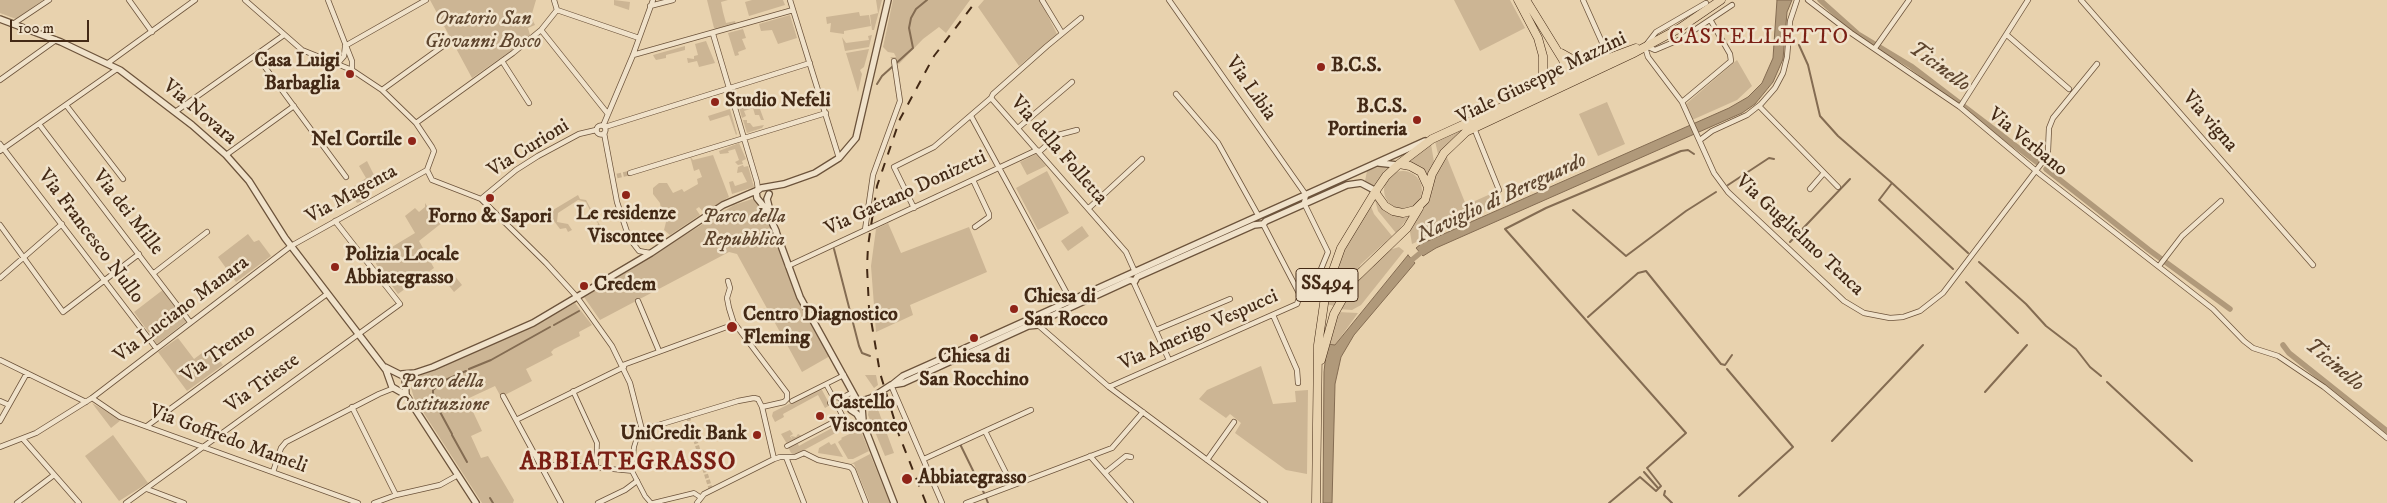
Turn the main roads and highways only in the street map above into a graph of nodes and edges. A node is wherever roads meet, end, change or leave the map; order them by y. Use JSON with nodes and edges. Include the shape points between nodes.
{"nodes":[{"id":1,"x":1518,"y":0,"type":"edge"},
{"id":2,"x":1526,"y":0,"type":"edge"},
{"id":3,"x":1722,"y":1,"type":"edge"},
{"id":4,"x":1645,"y":46,"type":"junction"},
{"id":5,"x":1558,"y":51,"type":"junction"},
{"id":6,"x":1596,"y":63,"type":"junction"},
{"id":7,"x":1565,"y":78,"type":"junction"},
{"id":8,"x":1561,"y":87,"type":"junction"},
{"id":9,"x":1536,"y":91,"type":"junction"},
{"id":10,"x":1398,"y":165,"type":"junction"},
{"id":11,"x":1428,"y":187,"type":"junction"},
{"id":12,"x":1376,"y":191,"type":"junction"},
{"id":13,"x":1419,"y":208,"type":"junction"},
{"id":14,"x":1318,"y":384,"type":"junction"},
{"id":15,"x":1316,"y":503,"type":"edge"}],
"edges":[{"from":1,"to":9,"type":"main road","via":[[1538,38],[1543,56],[1543,79]]},
{"from":2,"to":5,"type":"main road"},
{"from":3,"to":4,"type":"main road","number":"SS494"},
{"from":4,"to":6,"type":"main road","name":"Viale Giuseppe Mazzini","number":"SS494"},
{"from":4,"to":8,"type":"main road","name":"Viale Giuseppe Mazzini","number":"SS494"},
{"from":5,"to":6,"type":"main road","via":[[1579,63]]},
{"from":5,"to":7,"type":"main road","via":[[1566,70]]},
{"from":6,"to":7,"type":"main road","name":"Viale Giuseppe Mazzini","number":"SS494"},
{"from":7,"to":8,"type":"main road"},
{"from":7,"to":9,"type":"main road","name":"Viale Giuseppe Mazzini","number":"SS494"},
{"from":8,"to":11,"type":"main road","name":"Viale Giuseppe Mazzini","number":"SS494","via":[[1474,128],[1456,140],[1435,166]]},
{"from":9,"to":10,"type":"main road","name":"Viale Giuseppe Mazzini","number":"SS494","via":[[1432,139]]},
{"from":10,"to":11,"type":"main road","name":"Viale Giuseppe Mazzini","via":[[1410,166],[1421,172]]},
{"from":10,"to":12,"type":"main road","name":"Viale Giuseppe Mazzini","number":"SS494"},
{"from":11,"to":13,"type":"main road","name":"Viale Giuseppe Mazzini","number":"SS494","via":[[1427,196]]},
{"from":12,"to":13,"type":"main road","name":"Viale Giuseppe Mazzini","via":[[1393,212],[1407,213]]},
{"from":12,"to":14,"type":"main road","number":"SS494","via":[[1351,229],[1332,267],[1320,327]]},
{"from":13,"to":14,"type":"main road","number":"SS494","via":[[1407,228],[1366,266],[1344,294],[1329,326]]},
{"from":14,"to":15,"type":"main road","number":"SS494"}]}
